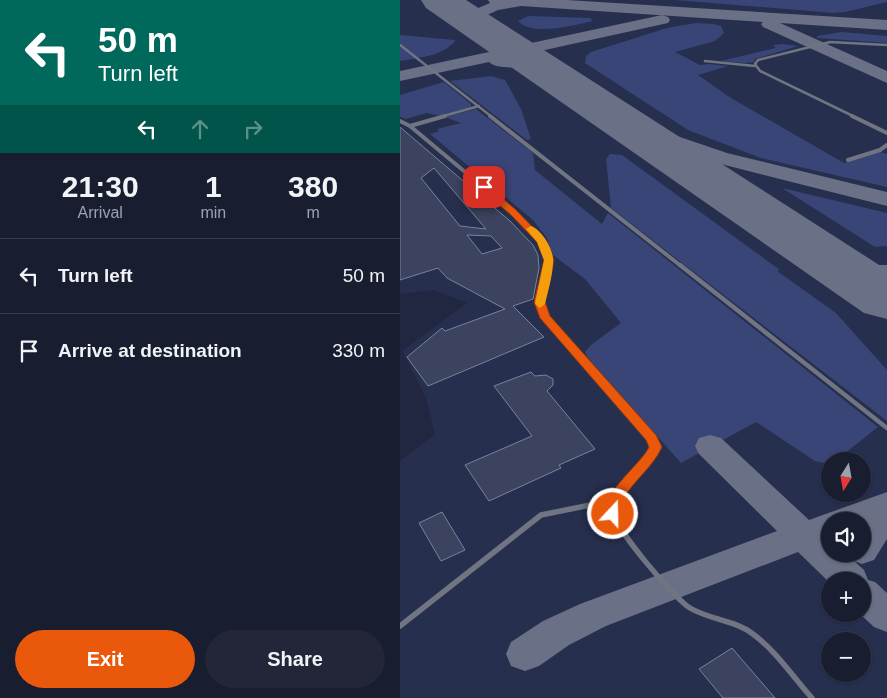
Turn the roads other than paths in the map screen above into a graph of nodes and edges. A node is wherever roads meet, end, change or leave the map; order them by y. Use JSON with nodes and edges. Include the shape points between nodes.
{"nodes":[{"id":1,"x":532,"y":0,"type":"edge"},
{"id":2,"x":535,"y":2,"type":"dead end"},
{"id":3,"x":400,"y":45,"type":"edge"},
{"id":4,"x":887,"y":45,"type":"edge"},
{"id":5,"x":705,"y":61,"type":"dead end"},
{"id":6,"x":755,"y":66,"type":"junction"},
{"id":7,"x":479,"y":106,"type":"junction"},
{"id":8,"x":400,"y":121,"type":"edge"},
{"id":9,"x":410,"y":126,"type":"junction"},
{"id":10,"x":887,"y":133,"type":"edge"},
{"id":11,"x":887,"y":145,"type":"edge"},
{"id":12,"x":848,"y":160,"type":"dead end"},
{"id":13,"x":887,"y":428,"type":"edge"},
{"id":14,"x":615,"y":500,"type":"junction"},
{"id":15,"x":400,"y":626,"type":"edge"},
{"id":16,"x":812,"y":698,"type":"edge"}],
"edges":[{"from":1,"to":2,"type":"lane"},
{"from":3,"to":7,"type":"lane"},
{"from":4,"to":6,"type":"lane","via":[[830,42],[758,60]]},
{"from":5,"to":6,"type":"lane"},
{"from":6,"to":10,"type":"lane"},
{"from":7,"to":9,"type":"lane"},
{"from":7,"to":13,"type":"lane"},
{"from":8,"to":9,"type":"lane"},
{"from":9,"to":14,"type":"lane","via":[[513,212],[541,241],[549,260],[539,302],[545,318],[651,438],[655,447],[651,456]]},
{"from":11,"to":12,"type":"lane"},
{"from":14,"to":15,"type":"lane","via":[[541,515]]},
{"from":14,"to":16,"type":"lane","via":[[613,514],[620,529],[684,604],[747,629]]}]}
